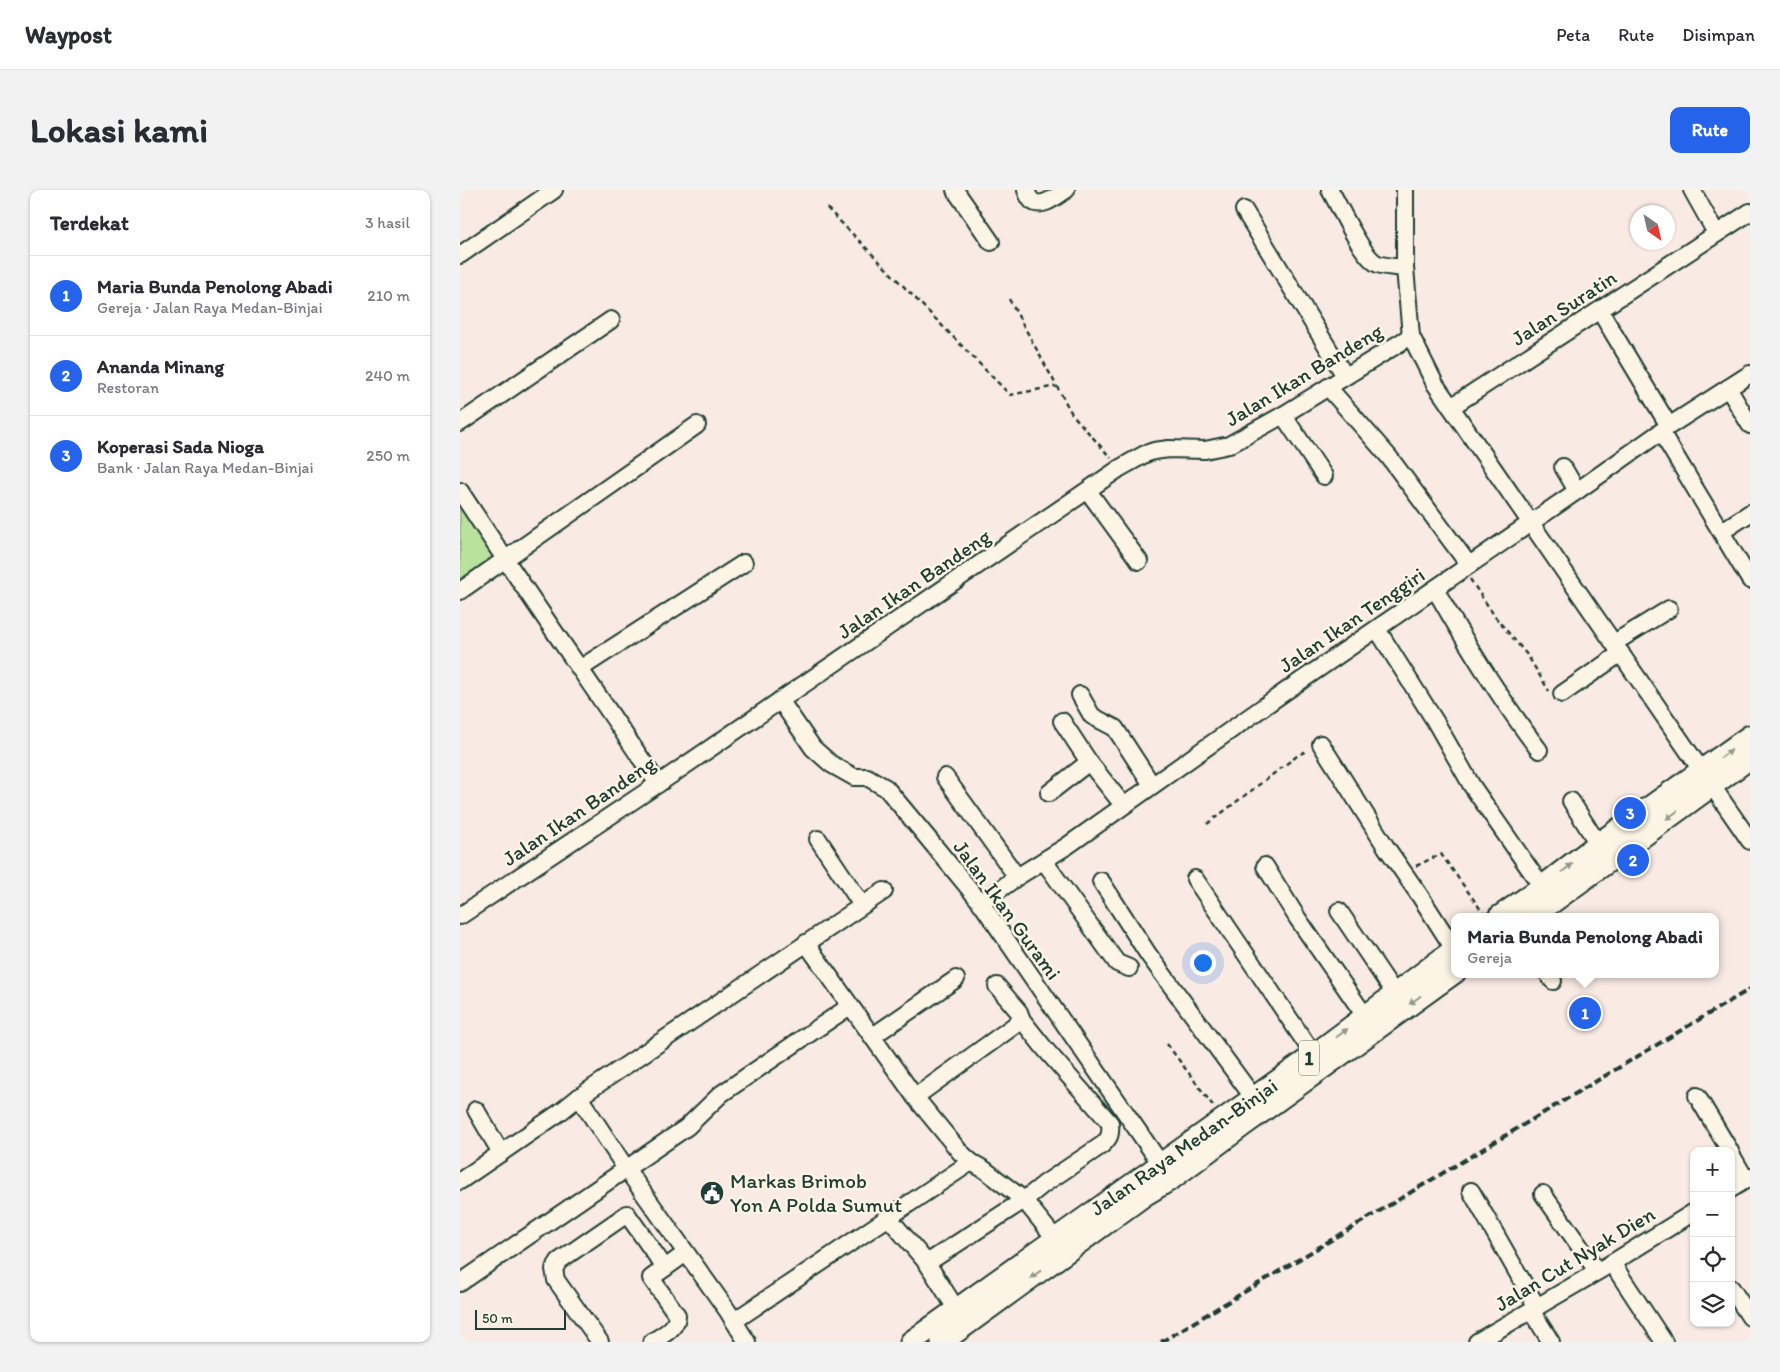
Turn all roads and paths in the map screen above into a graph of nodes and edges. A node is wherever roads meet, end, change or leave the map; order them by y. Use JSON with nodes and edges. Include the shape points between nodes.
{"nodes":[{"id":1,"x":554,"y":190,"type":"edge"},
{"id":2,"x":955,"y":190,"type":"edge"},
{"id":3,"x":1026,"y":190,"type":"edge"},
{"id":4,"x":1066,"y":190,"type":"edge"},
{"id":5,"x":1330,"y":190,"type":"edge"},
{"id":6,"x":1405,"y":190,"type":"edge"},
{"id":7,"x":1692,"y":190,"type":"edge"},
{"id":8,"x":827,"y":208,"type":"dead end"},
{"id":9,"x":1244,"y":210,"type":"dead end"},
{"id":10,"x":1750,"y":212,"type":"edge"},
{"id":11,"x":1716,"y":233,"type":"junction"},
{"id":12,"x":991,"y":242,"type":"dead end"},
{"id":13,"x":460,"y":255,"type":"edge"},
{"id":14,"x":1405,"y":268,"type":"junction"},
{"id":15,"x":1009,"y":299,"type":"dead end"},
{"id":16,"x":1600,"y":310,"type":"junction"},
{"id":17,"x":611,"y":320,"type":"dead end"},
{"id":18,"x":1411,"y":336,"type":"junction"},
{"id":19,"x":1750,"y":374,"type":"edge"},
{"id":20,"x":1345,"y":376,"type":"junction"},
{"id":21,"x":1056,"y":386,"type":"junction"},
{"id":22,"x":1328,"y":387,"type":"junction"},
{"id":23,"x":1728,"y":388,"type":"junction"},
{"id":24,"x":1451,"y":407,"type":"junction"},
{"id":25,"x":1283,"y":415,"type":"junction"},
{"id":26,"x":460,"y":423,"type":"edge"},
{"id":27,"x":697,"y":425,"type":"dead end"},
{"id":28,"x":1750,"y":425,"type":"edge"},
{"id":29,"x":1665,"y":429,"type":"junction"},
{"id":30,"x":1563,"y":467,"type":"dead end"},
{"id":31,"x":1120,"y":468,"type":"junction"},
{"id":32,"x":1324,"y":476,"type":"dead end"},
{"id":33,"x":460,"y":491,"type":"edge"},
{"id":34,"x":1088,"y":491,"type":"junction"},
{"id":35,"x":1577,"y":492,"type":"junction"},
{"id":36,"x":1750,"y":513,"type":"edge"},
{"id":37,"x":1530,"y":523,"type":"junction"},
{"id":38,"x":1727,"y":528,"type":"dead end"},
{"id":39,"x":504,"y":559,"type":"junction"},
{"id":40,"x":1139,"y":561,"type":"dead end"},
{"id":41,"x":744,"y":563,"type":"dead end"},
{"id":42,"x":1466,"y":566,"type":"junction"},
{"id":43,"x":1750,"y":580,"type":"edge"},
{"id":44,"x":1435,"y":589,"type":"junction"},
{"id":45,"x":460,"y":591,"type":"edge"},
{"id":46,"x":1669,"y":609,"type":"dead end"},
{"id":47,"x":1377,"y":629,"type":"junction"},
{"id":48,"x":1618,"y":648,"type":"junction"},
{"id":49,"x":581,"y":668,"type":"junction"},
{"id":50,"x":1562,"y":694,"type":"joint"},
{"id":51,"x":1080,"y":695,"type":"dead end"},
{"id":52,"x":780,"y":700,"type":"junction"},
{"id":53,"x":1062,"y":721,"type":"dead end"},
{"id":54,"x":1750,"y":736,"type":"edge"},
{"id":55,"x":1320,"y":744,"type":"joint"},
{"id":56,"x":1539,"y":750,"type":"dead end"},
{"id":57,"x":1750,"y":758,"type":"edge"},
{"id":58,"x":1089,"y":762,"type":"junction"},
{"id":59,"x":945,"y":777,"type":"dead end"},
{"id":60,"x":1707,"y":779,"type":"junction"},
{"id":61,"x":658,"y":784,"type":"junction"},
{"id":62,"x":1152,"y":786,"type":"junction"},
{"id":63,"x":1048,"y":793,"type":"dead end"},
{"id":64,"x":1571,"y":801,"type":"dead end"},
{"id":65,"x":1124,"y":805,"type":"junction"},
{"id":66,"x":1207,"y":824,"type":"dead end"},
{"id":67,"x":818,"y":839,"type":"dead end"},
{"id":68,"x":1750,"y":841,"type":"edge"},
{"id":69,"x":1598,"y":844,"type":"junction"},
{"id":70,"x":1044,"y":861,"type":"junction"},
{"id":71,"x":1265,"y":866,"type":"dead end"},
{"id":72,"x":1403,"y":873,"type":"junction"},
{"id":73,"x":1017,"y":878,"type":"junction"},
{"id":74,"x":1195,"y":879,"type":"dead end"},
{"id":75,"x":1101,"y":881,"type":"dead end"},
{"id":76,"x":1542,"y":887,"type":"junction"},
{"id":77,"x":884,"y":891,"type":"dead end"},
{"id":78,"x":981,"y":903,"type":"junction"},
{"id":79,"x":862,"y":905,"type":"junction"},
{"id":80,"x":1339,"y":911,"type":"dead end"},
{"id":81,"x":1484,"y":913,"type":"edge"},
{"id":82,"x":1505,"y":913,"type":"edge"},
{"id":83,"x":1537,"y":913,"type":"edge"},
{"id":84,"x":460,"y":916,"type":"edge"},
{"id":85,"x":806,"y":943,"type":"junction"},
{"id":86,"x":1451,"y":943,"type":"edge"},
{"id":87,"x":1451,"y":952,"type":"edge"},
{"id":88,"x":1129,"y":968,"type":"dead end"},
{"id":89,"x":1451,"y":975,"type":"edge"},
{"id":90,"x":956,"y":979,"type":"dead end"},
{"id":91,"x":997,"y":986,"type":"dead end"},
{"id":92,"x":1394,"y":994,"type":"junction"},
{"id":93,"x":850,"y":1006,"type":"junction"},
{"id":94,"x":1364,"y":1016,"type":"junction"},
{"id":95,"x":1022,"y":1020,"type":"junction"},
{"id":96,"x":873,"y":1036,"type":"junction"},
{"id":97,"x":1168,"y":1044,"type":"dead end"},
{"id":98,"x":1314,"y":1055,"type":"junction"},
{"id":99,"x":1697,"y":1096,"type":"dead end"},
{"id":100,"x":579,"y":1097,"type":"junction"},
{"id":101,"x":915,"y":1097,"type":"junction"},
{"id":102,"x":1253,"y":1097,"type":"junction"},
{"id":103,"x":476,"y":1110,"type":"dead end"},
{"id":104,"x":1222,"y":1119,"type":"junction"},
{"id":105,"x":1727,"y":1147,"type":"edge"},
{"id":106,"x":501,"y":1153,"type":"junction"},
{"id":107,"x":1735,"y":1159,"type":"edge"},
{"id":108,"x":971,"y":1162,"type":"junction"},
{"id":109,"x":627,"y":1170,"type":"junction"},
{"id":110,"x":1166,"y":1171,"type":"junction"},
{"id":111,"x":1748,"y":1178,"type":"edge"},
{"id":112,"x":460,"y":1181,"type":"edge"},
{"id":113,"x":1735,"y":1186,"type":"edge"},
{"id":114,"x":1471,"y":1191,"type":"dead end"},
{"id":115,"x":1543,"y":1194,"type":"dead end"},
{"id":116,"x":1024,"y":1200,"type":"junction"},
{"id":117,"x":888,"y":1217,"type":"junction"},
{"id":118,"x":1690,"y":1221,"type":"edge"},
{"id":119,"x":1060,"y":1246,"type":"junction"},
{"id":120,"x":686,"y":1253,"type":"junction"},
{"id":121,"x":927,"y":1263,"type":"junction"},
{"id":122,"x":1612,"y":1263,"type":"junction"},
{"id":123,"x":665,"y":1268,"type":"junction"},
{"id":124,"x":1597,"y":1272,"type":"junction"},
{"id":125,"x":460,"y":1284,"type":"edge"},
{"id":126,"x":1735,"y":1294,"type":"edge"},
{"id":127,"x":1534,"y":1308,"type":"junction"},
{"id":128,"x":961,"y":1317,"type":"junction"},
{"id":129,"x":1750,"y":1317,"type":"edge"},
{"id":130,"x":734,"y":1321,"type":"junction"},
{"id":131,"x":600,"y":1342,"type":"edge"},
{"id":132,"x":652,"y":1342,"type":"edge"},
{"id":133,"x":747,"y":1342,"type":"edge"},
{"id":134,"x":910,"y":1342,"type":"edge"},
{"id":135,"x":942,"y":1342,"type":"edge"},
{"id":136,"x":1477,"y":1342,"type":"edge"},
{"id":137,"x":1551,"y":1342,"type":"edge"},
{"id":138,"x":1664,"y":1342,"type":"edge"}],
"edges":[{"from":1,"to":13,"type":"street"},
{"from":2,"to":12,"type":"street"},
{"from":3,"to":4,"type":"street","via":[[1032,200],[1040,204]]},
{"from":5,"to":14,"type":"street","via":[[1371,260]]},
{"from":6,"to":14,"type":"street"},
{"from":7,"to":11,"type":"street"},
{"from":8,"to":21,"type":"path","via":[[1010,395]]},
{"from":9,"to":20,"type":"street"},
{"from":10,"to":11,"type":"street","name":"Jalan Suratin"},
{"from":11,"to":16,"type":"street","name":"Jalan Suratin"},
{"from":14,"to":18,"type":"street"},
{"from":15,"to":21,"type":"path"},
{"from":16,"to":24,"type":"street","name":"Jalan Suratin"},
{"from":16,"to":29,"type":"street"},
{"from":17,"to":26,"type":"street"},
{"from":18,"to":20,"type":"street","name":"Jalan Ikan Bandeng"},
{"from":18,"to":24,"type":"street","via":[[1435,384]]},
{"from":19,"to":23,"type":"street","name":"Jalan Ikan Tenggiri"},
{"from":20,"to":22,"type":"street","name":"Jalan Ikan Bandeng"},
{"from":21,"to":31,"type":"path","via":[[1072,414]]},
{"from":22,"to":25,"type":"street","name":"Jalan Ikan Bandeng"},
{"from":22,"to":42,"type":"street","via":[[1389,457]]},
{"from":23,"to":28,"type":"street"},
{"from":23,"to":29,"type":"street","name":"Jalan Ikan Tenggiri"},
{"from":24,"to":37,"type":"street"},
{"from":25,"to":31,"type":"street","name":"Jalan Ikan Bandeng","via":[[1229,445],[1205,450],[1154,451]]},
{"from":25,"to":32,"type":"street"},
{"from":27,"to":39,"type":"street"},
{"from":29,"to":35,"type":"street","name":"Jalan Ikan Tenggiri"},
{"from":29,"to":43,"type":"street"},
{"from":30,"to":35,"type":"street"},
{"from":31,"to":34,"type":"street","name":"Jalan Ikan Bandeng"},
{"from":33,"to":39,"type":"street"},
{"from":34,"to":40,"type":"street"},
{"from":34,"to":52,"type":"street","name":"Jalan Ikan Bandeng"},
{"from":35,"to":37,"type":"street","name":"Jalan Ikan Tenggiri"},
{"from":36,"to":38,"type":"street"},
{"from":37,"to":42,"type":"street","name":"Jalan Ikan Tenggiri"},
{"from":37,"to":48,"type":"street"},
{"from":39,"to":45,"type":"street"},
{"from":39,"to":49,"type":"street"},
{"from":41,"to":49,"type":"street"},
{"from":42,"to":44,"type":"street","name":"Jalan Ikan Tenggiri"},
{"from":42,"to":50,"type":"path","via":[[1496,618],[1528,656],[1545,686],[1555,697]]},
{"from":44,"to":47,"type":"street","name":"Jalan Ikan Tenggiri"},
{"from":44,"to":56,"type":"street","via":[[1472,655]]},
{"from":46,"to":48,"type":"street"},
{"from":47,"to":62,"type":"street","name":"Jalan Ikan Tenggiri"},
{"from":47,"to":76,"type":"street","via":[[1472,786]]},
{"from":48,"to":50,"type":"street"},
{"from":48,"to":60,"type":"street"},
{"from":49,"to":61,"type":"street"},
{"from":51,"to":62,"type":"street","via":[[1092,716],[1115,728]]},
{"from":52,"to":61,"type":"street","name":"Jalan Ikan Bandeng"},
{"from":52,"to":78,"type":"street","name":"Jalan Ikan Gurami","via":[[813,748],[831,764],[854,777],[867,777],[886,788]]},
{"from":53,"to":58,"type":"street"},
{"from":60,"to":54,"type":"main road","one_way":true},
{"from":55,"to":66,"type":"path","via":[[1298,756]]},
{"from":55,"to":72,"type":"street"},
{"from":57,"to":60,"type":"main road"},
{"from":58,"to":63,"type":"street"},
{"from":58,"to":65,"type":"street"},
{"from":59,"to":73,"type":"street"},
{"from":60,"to":68,"type":"street"},
{"from":60,"to":69,"type":"main road"},
{"from":60,"to":83,"type":"main road","one_way":true},
{"from":61,"to":84,"type":"street","name":"Jalan Ikan Bandeng"},
{"from":62,"to":65,"type":"street","name":"Jalan Ikan Tenggiri"},
{"from":64,"to":69,"type":"street"},
{"from":65,"to":70,"type":"street","name":"Jalan Ikan Tenggiri"},
{"from":67,"to":79,"type":"street"},
{"from":76,"to":69,"type":"main road","one_way":true},
{"from":70,"to":73,"type":"street","name":"Jalan Ikan Tenggiri"},
{"from":70,"to":88,"type":"street","via":[[1117,963]]},
{"from":71,"to":94,"type":"street"},
{"from":72,"to":81,"type":"path","via":[[1441,854]]},
{"from":72,"to":86,"type":"street"},
{"from":73,"to":78,"type":"street","name":"Jalan Ikan Tenggiri"},
{"from":74,"to":98,"type":"street"},
{"from":75,"to":102,"type":"street","via":[[1148,954]]},
{"from":76,"to":82,"type":"main road"},
{"from":77,"to":79,"type":"street"},
{"from":78,"to":110,"type":"street","name":"Jalan Ikan Gurami"},
{"from":79,"to":85,"type":"street"},
{"from":80,"to":92,"type":"street"},
{"from":85,"to":93,"type":"street"},
{"from":85,"to":100,"type":"street"},
{"from":87,"to":92,"type":"main road","name":"Jalan Raya Medan-Binjai","number":"1"},
{"from":89,"to":110,"type":"main road","name":"Jalan Raya Medan-Binjai","number":"1","one_way":true,"via":[[1242,1126]]},
{"from":90,"to":96,"type":"street"},
{"from":91,"to":95,"type":"street"},
{"from":92,"to":94,"type":"main road","name":"Jalan Raya Medan-Binjai","number":"1"},
{"from":93,"to":96,"type":"street"},
{"from":93,"to":109,"type":"street","via":[[720,1094],[687,1127]]},
{"from":98,"to":94,"type":"main road","name":"Jalan Raya Medan-Binjai","number":"1","one_way":true},
{"from":95,"to":101,"type":"street"},
{"from":95,"to":116,"type":"street","via":[[1110,1124],[1111,1133],[1102,1145]]},
{"from":96,"to":101,"type":"street"},
{"from":97,"to":104,"type":"path"},
{"from":98,"to":102,"type":"main road","name":"Jalan Raya Medan-Binjai","number":"1"},
{"from":99,"to":105,"type":"street"},
{"from":100,"to":106,"type":"street"},
{"from":100,"to":109,"type":"street"},
{"from":101,"to":108,"type":"street"},
{"from":102,"to":104,"type":"main road","name":"Jalan Raya Medan-Binjai","number":"1"},
{"from":103,"to":106,"type":"street"},
{"from":104,"to":110,"type":"main road","name":"Jalan Raya Medan-Binjai","number":"1"},
{"from":106,"to":112,"type":"street"},
{"from":107,"to":111,"type":"street"},
{"from":108,"to":116,"type":"street"},
{"from":108,"to":117,"type":"street"},
{"from":109,"to":120,"type":"street"},
{"from":109,"to":125,"type":"street"},
{"from":110,"to":119,"type":"main road","name":"Jalan Raya Medan-Binjai","number":"1"},
{"from":111,"to":113,"type":"street"},
{"from":114,"to":127,"type":"street"},
{"from":115,"to":124,"type":"street"},
{"from":116,"to":119,"type":"street"},
{"from":116,"to":121,"type":"street"},
{"from":117,"to":121,"type":"street"},
{"from":117,"to":130,"type":"street"},
{"from":118,"to":122,"type":"street","name":"Jalan Cut Nyak Dien"},
{"from":119,"to":128,"type":"main road","name":"Jalan Raya Medan-Binjai","number":"1"},
{"from":120,"to":123,"type":"street"},
{"from":120,"to":130,"type":"street"},
{"from":121,"to":128,"type":"street"},
{"from":122,"to":124,"type":"street","name":"Jalan Cut Nyak Dien"},
{"from":122,"to":138,"type":"street"},
{"from":123,"to":131,"type":"street","via":[[627,1214],[559,1261],[554,1268],[556,1280]]},
{"from":123,"to":132,"type":"street","via":[[651,1278],[677,1315],[677,1322]]},
{"from":124,"to":127,"type":"street","name":"Jalan Cut Nyak Dien"},
{"from":126,"to":129,"type":"street"},
{"from":127,"to":136,"type":"street","name":"Jalan Cut Nyak Dien"},
{"from":127,"to":137,"type":"street"},
{"from":128,"to":134,"type":"main road","name":"Jalan Raya Medan-Binjai","number":"1"},
{"from":128,"to":135,"type":"main road","name":"Jalan Raya Medan-Binjai","number":"1"},
{"from":130,"to":133,"type":"street"}]}
